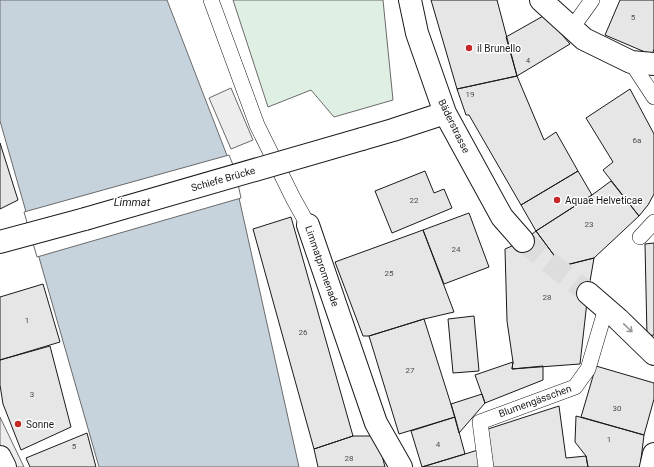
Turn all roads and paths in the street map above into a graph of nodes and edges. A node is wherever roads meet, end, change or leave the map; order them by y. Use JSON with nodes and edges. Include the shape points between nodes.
{"nodes":[{"id":1,"x":211,"y":0,"type":"edge"},
{"id":2,"x":410,"y":0,"type":"edge"},
{"id":3,"x":541,"y":0,"type":"edge"},
{"id":4,"x":592,"y":0,"type":"edge"},
{"id":5,"x":572,"y":28,"type":"junction"},
{"id":6,"x":631,"y":62,"type":"junction"},
{"id":7,"x":654,"y":64,"type":"edge"},
{"id":8,"x":654,"y":97,"type":"edge"},
{"id":9,"x":445,"y":113,"type":"junction"},
{"id":10,"x":654,"y":222,"type":"edge"},
{"id":11,"x":308,"y":225,"type":"joint"},
{"id":12,"x":640,"y":237,"type":"dead end"},
{"id":13,"x":7,"y":240,"type":"edge"},
{"id":14,"x":523,"y":241,"type":"tunnel mouth"},
{"id":15,"x":588,"y":293,"type":"tunnel mouth"},
{"id":16,"x":606,"y":308,"type":"junction"},
{"id":17,"x":654,"y":354,"type":"edge"},
{"id":18,"x":654,"y":454,"type":"edge"},
{"id":19,"x":0,"y":457,"type":"edge"},
{"id":20,"x":5,"y":467,"type":"edge"},
{"id":21,"x":400,"y":467,"type":"edge"},
{"id":22,"x":486,"y":467,"type":"edge"},
{"id":23,"x":651,"y":467,"type":"edge"}],
"edges":[{"from":1,"to":11,"type":"lane","name":"Limmatpromenade","via":[[257,125]]},
{"from":2,"to":9,"type":"street","name":"Bäderstrasse","via":[[416,33]]},
{"from":3,"to":5,"type":"street"},
{"from":4,"to":5,"type":"lane"},
{"from":5,"to":6,"type":"street","via":[[584,39]]},
{"from":6,"to":7,"type":"street"},
{"from":6,"to":8,"type":"lane"},
{"from":9,"to":13,"type":"street","name":"Schiefe Brücke","bridge":true},
{"from":9,"to":14,"type":"street","name":"Bäderstrasse","via":[[502,217]]},
{"from":10,"to":12,"type":"lane"},
{"from":11,"to":21,"type":"street","name":"Limmatpromenade","via":[[376,423]]},
{"from":15,"to":16,"type":"street"},
{"from":16,"to":17,"type":"street","one_way":true},
{"from":16,"to":22,"type":"lane","name":"Blumengässchen","via":[[588,369],[575,387],[480,422]]},
{"from":18,"to":23,"type":"street"},
{"from":19,"to":20,"type":"street"}]}
